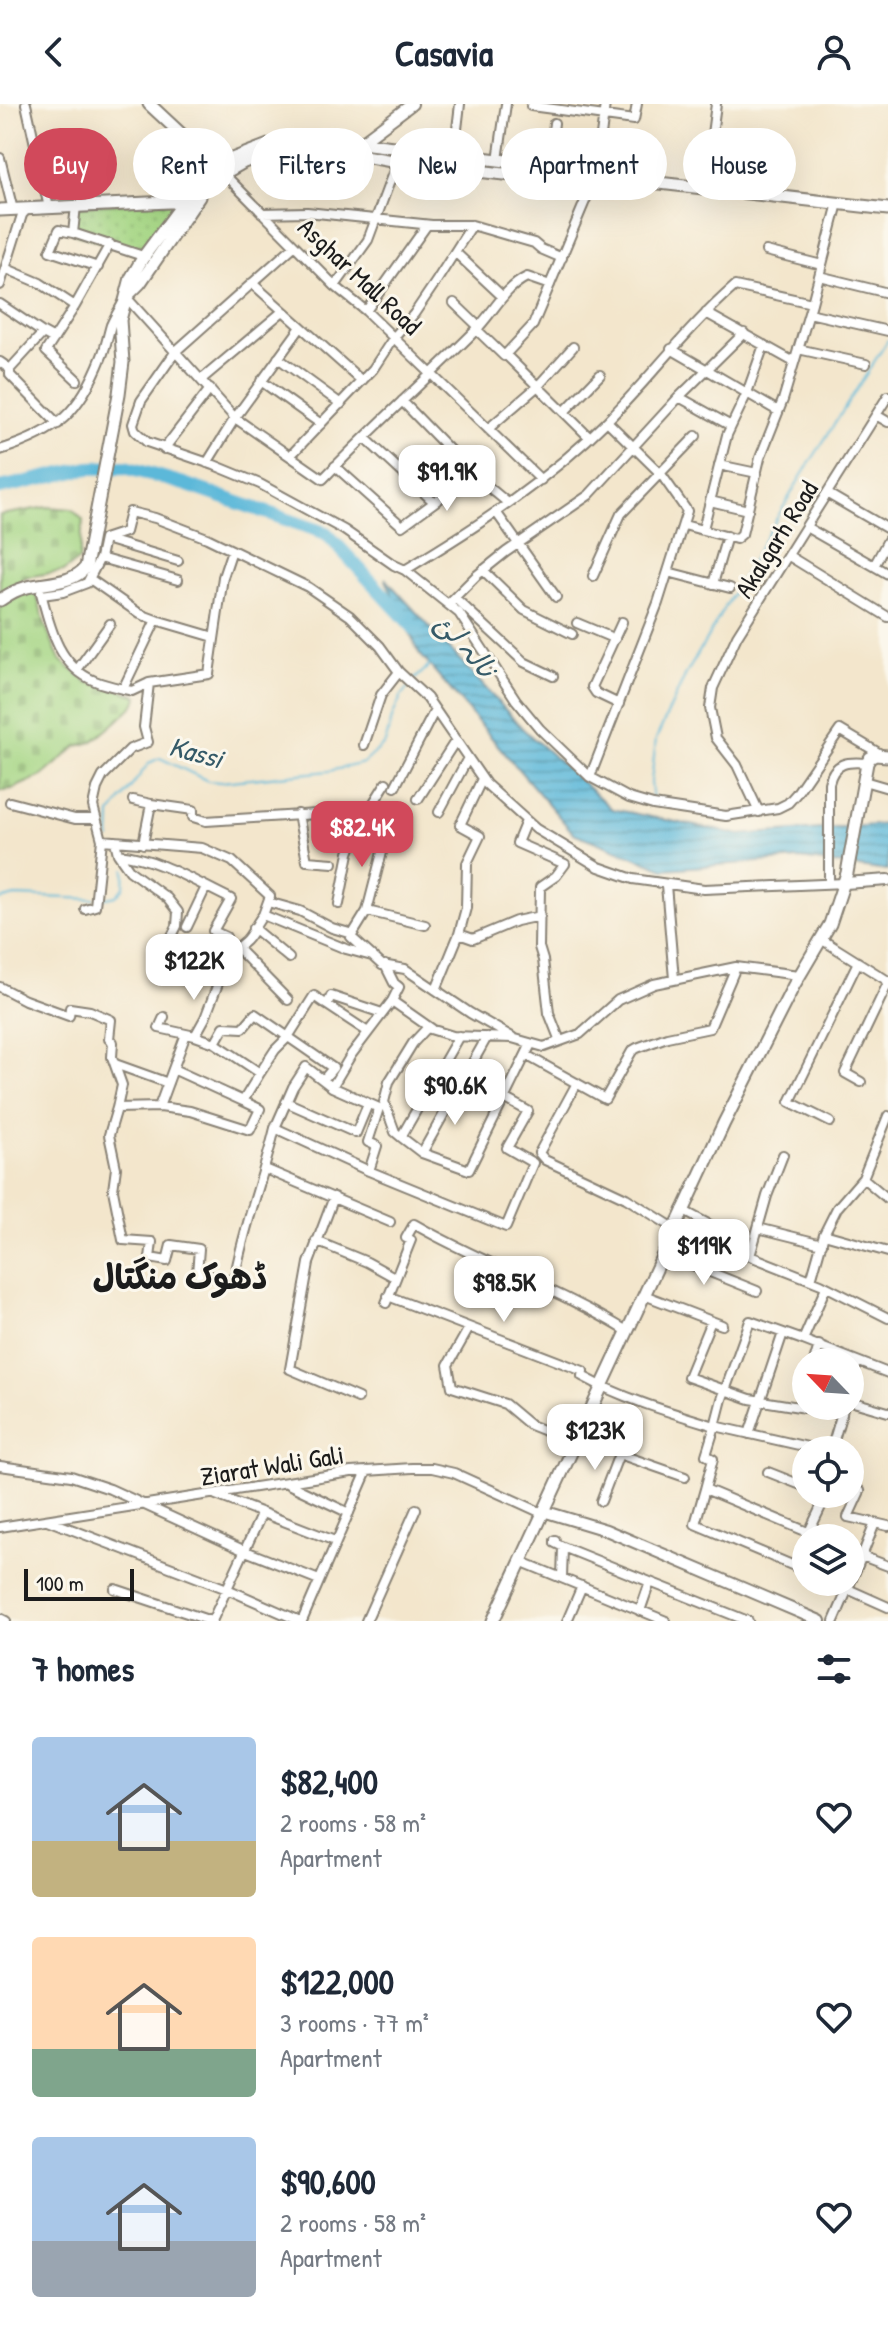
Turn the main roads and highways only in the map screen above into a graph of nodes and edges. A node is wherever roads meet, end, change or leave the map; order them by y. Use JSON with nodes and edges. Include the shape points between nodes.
{"nodes":[{"id":1,"x":149,"y":104,"type":"edge"},
{"id":2,"x":175,"y":128,"type":"edge"},
{"id":3,"x":390,"y":146,"type":"edge"},
{"id":4,"x":235,"y":158,"type":"edge"},
{"id":5,"x":390,"y":161,"type":"edge"},
{"id":6,"x":235,"y":166,"type":"edge"},
{"id":7,"x":667,"y":183,"type":"edge"},
{"id":8,"x":190,"y":201,"type":"joint"},
{"id":9,"x":888,"y":209,"type":"edge"},
{"id":10,"x":6,"y":210,"type":"edge"},
{"id":11,"x":0,"y":600,"type":"edge"},
{"id":12,"x":886,"y":756,"type":"edge"},
{"id":13,"x":493,"y":1621,"type":"edge"}],
"edges":[{"from":1,"to":2,"type":"main road","name":"Asghar Mall Road"},
{"from":3,"to":4,"type":"main road","via":[[271,144]]},
{"from":5,"to":6,"type":"main road","via":[[296,151]]},
{"from":7,"to":9,"type":"main road"},
{"from":8,"to":10,"type":"main road"},
{"from":8,"to":11,"type":"main road","via":[[131,278],[120,320],[119,394],[86,567],[40,590],[14,590]]},
{"from":12,"to":13,"type":"main road","via":[[875,755],[867,763],[846,878],[830,924],[799,975],[682,1210]]}]}
